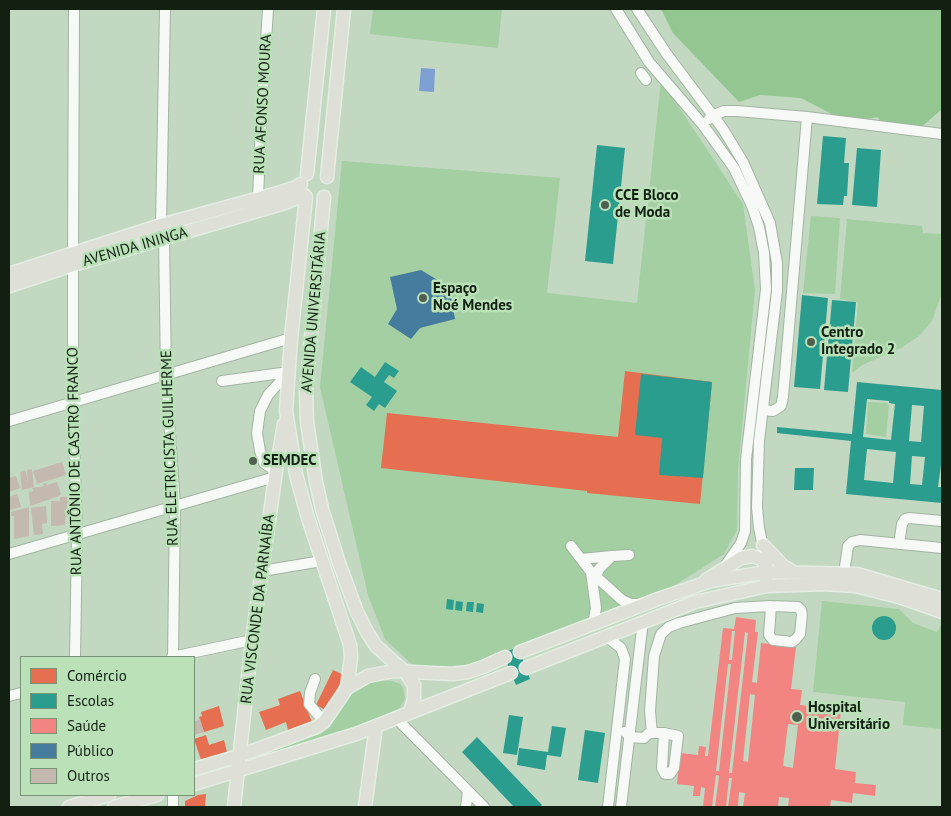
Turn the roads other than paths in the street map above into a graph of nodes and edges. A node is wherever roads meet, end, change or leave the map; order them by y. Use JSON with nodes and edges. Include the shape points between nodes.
{"nodes":[{"id":1,"x":74,"y":9,"type":"edge"},
{"id":2,"x":165,"y":9,"type":"edge"},
{"id":3,"x":268,"y":9,"type":"edge"},
{"id":4,"x":324,"y":9,"type":"edge"},
{"id":5,"x":344,"y":9,"type":"edge"},
{"id":6,"x":616,"y":9,"type":"edge"},
{"id":7,"x":638,"y":9,"type":"edge"},
{"id":8,"x":714,"y":116,"type":"junction"},
{"id":9,"x":807,"y":117,"type":"junction"},
{"id":10,"x":702,"y":125,"type":"junction"},
{"id":11,"x":942,"y":134,"type":"edge"},
{"id":12,"x":327,"y":177,"type":"junction"},
{"id":13,"x":304,"y":187,"type":"junction"},
{"id":14,"x":324,"y":197,"type":"junction"},
{"id":15,"x":260,"y":204,"type":"junction"},
{"id":16,"x":162,"y":232,"type":"junction"},
{"id":17,"x":73,"y":259,"type":"junction"},
{"id":18,"x":9,"y":274,"type":"edge"},
{"id":19,"x":9,"y":286,"type":"edge"},
{"id":20,"x":291,"y":338,"type":"junction"},
{"id":21,"x":289,"y":372,"type":"junction"},
{"id":22,"x":166,"y":376,"type":"junction"},
{"id":23,"x":222,"y":381,"type":"dead end"},
{"id":24,"x":288,"y":390,"type":"junction"},
{"id":25,"x":306,"y":390,"type":"junction"},
{"id":26,"x":74,"y":402,"type":"junction"},
{"id":27,"x":763,"y":410,"type":"junction"},
{"id":28,"x":286,"y":411,"type":"junction"},
{"id":29,"x":9,"y":421,"type":"edge"},
{"id":30,"x":276,"y":474,"type":"junction"},
{"id":31,"x":175,"y":506,"type":"junction"},
{"id":32,"x":942,"y":521,"type":"edge"},
{"id":33,"x":77,"y":535,"type":"junction"},
{"id":34,"x":899,"y":544,"type":"junction"},
{"id":35,"x":571,"y":546,"type":"dead end"},
{"id":36,"x":763,"y":546,"type":"junction"},
{"id":37,"x":942,"y":548,"type":"edge"},
{"id":38,"x":9,"y":554,"type":"edge"},
{"id":39,"x":612,"y":556,"type":"junction"},
{"id":40,"x":629,"y":556,"type":"dead end"},
{"id":41,"x":581,"y":559,"type":"junction"},
{"id":42,"x":339,"y":562,"type":"junction"},
{"id":43,"x":323,"y":564,"type":"junction"},
{"id":44,"x":766,"y":568,"type":"junction"},
{"id":45,"x":722,"y":570,"type":"junction"},
{"id":46,"x":262,"y":571,"type":"junction"},
{"id":47,"x":793,"y":572,"type":"junction"},
{"id":48,"x":844,"y":573,"type":"junction"},
{"id":49,"x":594,"y":574,"type":"junction"},
{"id":50,"x":698,"y":586,"type":"junction"},
{"id":51,"x":759,"y":587,"type":"junction"},
{"id":52,"x":942,"y":599,"type":"edge"},
{"id":53,"x":645,"y":605,"type":"junction"},
{"id":54,"x":771,"y":606,"type":"dead end"},
{"id":55,"x":942,"y":612,"type":"edge"},
{"id":56,"x":643,"y":621,"type":"junction"},
{"id":57,"x":593,"y":625,"type":"junction"},
{"id":58,"x":607,"y":638,"type":"junction"},
{"id":59,"x":252,"y":640,"type":"junction"},
{"id":60,"x":551,"y":640,"type":"junction"},
{"id":61,"x":520,"y":652,"type":"dead end"},
{"id":62,"x":75,"y":656,"type":"edge"},
{"id":63,"x":172,"y":656,"type":"edge"},
{"id":64,"x":177,"y":656,"type":"edge"},
{"id":65,"x":505,"y":657,"type":"dead end"},
{"id":66,"x":556,"y":657,"type":"junction"},
{"id":67,"x":526,"y":668,"type":"dead end"},
{"id":68,"x":405,"y":672,"type":"junction"},
{"id":69,"x":512,"y":673,"type":"dead end"},
{"id":70,"x":315,"y":679,"type":"dead end"},
{"id":71,"x":622,"y":680,"type":"junction"},
{"id":72,"x":636,"y":680,"type":"junction"},
{"id":73,"x":347,"y":688,"type":"junction"},
{"id":74,"x":410,"y":712,"type":"junction"},
{"id":75,"x":396,"y":718,"type":"junction"},
{"id":76,"x":324,"y":722,"type":"junction"},
{"id":77,"x":617,"y":724,"type":"junction"},
{"id":78,"x":631,"y":725,"type":"junction"},
{"id":79,"x":376,"y":726,"type":"junction"},
{"id":80,"x":651,"y":733,"type":"junction"},
{"id":81,"x":664,"y":734,"type":"junction"},
{"id":82,"x":630,"y":737,"type":"junction"},
{"id":83,"x":239,"y":756,"type":"junction"},
{"id":84,"x":195,"y":769,"type":"edge"},
{"id":85,"x":238,"y":771,"type":"junction"},
{"id":86,"x":195,"y":784,"type":"edge"},
{"id":87,"x":468,"y":791,"type":"junction"},
{"id":88,"x":610,"y":791,"type":"junction"},
{"id":89,"x":623,"y":792,"type":"junction"},
{"id":90,"x":104,"y":796,"type":"edge"},
{"id":91,"x":153,"y":796,"type":"edge"},
{"id":92,"x":73,"y":803,"type":"edge"},
{"id":93,"x":114,"y":807,"type":"edge"},
{"id":94,"x":234,"y":807,"type":"edge"},
{"id":95,"x":365,"y":807,"type":"edge"},
{"id":96,"x":466,"y":807,"type":"edge"},
{"id":97,"x":484,"y":807,"type":"edge"},
{"id":98,"x":608,"y":807,"type":"edge"},
{"id":99,"x":621,"y":807,"type":"edge"}],
"edges":[{"from":1,"to":17,"type":"street","name":"RUA ANTÔNIO DE CASTRO FRANCO"},
{"from":2,"to":16,"type":"street","name":"RUA ELETRICISTA GUILHERME"},
{"from":3,"to":15,"type":"street","name":"RUA AFONSO MOURA"},
{"from":4,"to":13,"type":"main road","name":"AVENIDA UNIVERSITÁRIA"},
{"from":5,"to":12,"type":"main road"},
{"from":6,"to":10,"type":"street","via":[[649,62]]},
{"from":7,"to":8,"type":"street"},
{"from":8,"to":9,"type":"street","via":[[737,111]]},
{"from":8,"to":10,"type":"street"},
{"from":8,"to":27,"type":"street","via":[[757,190],[774,242],[777,291]]},
{"from":9,"to":11,"type":"street"},
{"from":9,"to":27,"type":"street","via":[[784,397],[781,406],[773,411]]},
{"from":10,"to":45,"type":"street","via":[[734,168],[752,206],[764,253],[766,289],[746,459],[745,531],[741,543]]},
{"from":12,"to":13,"type":"main road","via":[[311,172]]},
{"from":12,"to":14,"type":"main road","via":[[330,185]]},
{"from":13,"to":14,"type":"main road","via":[[315,200]]},
{"from":13,"to":15,"type":"main road","name":"AVENIDA ININGA","via":[[296,187]]},
{"from":13,"to":20,"type":"main road","name":"AVENIDA UNIVERSITÁRIA"},
{"from":14,"to":25,"type":"main road","name":"AVENIDA UNIVERSITÁRIA"},
{"from":15,"to":16,"type":"main road","name":"AVENIDA ININGA"},
{"from":16,"to":17,"type":"main road","name":"AVENIDA ININGA"},
{"from":16,"to":22,"type":"street","name":"RUA ELETRICISTA GUILHERME"},
{"from":17,"to":18,"type":"main road","name":"AVENIDA ININGA"},
{"from":17,"to":19,"type":"main road","name":"AVENIDA ININGA"},
{"from":17,"to":26,"type":"street","name":"RUA ANTÔNIO DE CASTRO FRANCO"},
{"from":20,"to":21,"type":"main road","name":"AVENIDA UNIVERSITÁRIA"},
{"from":20,"to":22,"type":"street"},
{"from":21,"to":23,"type":"street"},
{"from":21,"to":24,"type":"main road","name":"AVENIDA UNIVERSITÁRIA"},
{"from":21,"to":30,"type":"street","via":[[268,395],[260,411],[257,433],[264,463]]},
{"from":22,"to":26,"type":"street"},
{"from":22,"to":31,"type":"street","name":"RUA ELETRICISTA GUILHERME"},
{"from":24,"to":25,"type":"main road"},
{"from":24,"to":28,"type":"main road","name":"AVENIDA UNIVERSITÁRIA"},
{"from":25,"to":42,"type":"main road","name":"AVENIDA UNIVERSITÁRIA","via":[[316,482]]},
{"from":26,"to":29,"type":"street"},
{"from":26,"to":33,"type":"street","name":"RUA ANTÔNIO DE CASTRO FRANCO"},
{"from":27,"to":36,"type":"street","via":[[757,507]]},
{"from":28,"to":30,"type":"main road","name":"RUA VISCONDE DA PARNAÍBA"},
{"from":28,"to":43,"type":"main road","name":"AVENIDA UNIVERSITÁRIA","via":[[296,474]]},
{"from":30,"to":31,"type":"street"},
{"from":30,"to":46,"type":"main road","name":"RUA VISCONDE DA PARNAÍBA"},
{"from":31,"to":33,"type":"street"},
{"from":31,"to":63,"type":"street","name":"RUA ELETRICISTA GUILHERME"},
{"from":32,"to":34,"type":"street","via":[[905,520]]},
{"from":33,"to":38,"type":"street"},
{"from":33,"to":62,"type":"street","name":"RUA ANTÔNIO DE CASTRO FRANCO"},
{"from":34,"to":37,"type":"street"},
{"from":34,"to":48,"type":"street","via":[[852,542],[848,546]]},
{"from":35,"to":41,"type":"street"},
{"from":36,"to":44,"type":"street"},
{"from":36,"to":47,"type":"main road"},
{"from":39,"to":40,"type":"street"},
{"from":39,"to":41,"type":"street"},
{"from":39,"to":49,"type":"street"},
{"from":41,"to":49,"type":"street"},
{"from":42,"to":43,"type":"main road"},
{"from":42,"to":68,"type":"main road","name":"AVENIDA UNIVERSITÁRIA","via":[[367,632],[376,646]]},
{"from":43,"to":46,"type":"street"},
{"from":43,"to":73,"type":"main road","name":"AVENIDA UNIVERSITÁRIA","via":[[350,645]]},
{"from":44,"to":45,"type":"main road","via":[[758,558],[746,556]]},
{"from":44,"to":47,"type":"main road"},
{"from":44,"to":50,"type":"main road"},
{"from":44,"to":51,"type":"main road","via":[[765,582]]},
{"from":45,"to":50,"type":"main road"},
{"from":46,"to":59,"type":"main road","name":"RUA VISCONDE DA PARNAÍBA"},
{"from":47,"to":48,"type":"main road"},
{"from":48,"to":52,"type":"main road"},
{"from":49,"to":53,"type":"street","via":[[622,600]]},
{"from":49,"to":57,"type":"street","via":[[596,608]]},
{"from":50,"to":53,"type":"main road"},
{"from":51,"to":55,"type":"main road","via":[[856,586]]},
{"from":51,"to":56,"type":"main road","via":[[695,602]]},
{"from":53,"to":57,"type":"main road"},
{"from":54,"to":80,"type":"street","via":[[735,608],[679,623],[661,634],[654,656]]},
{"from":56,"to":58,"type":"main road"},
{"from":56,"to":72,"type":"street"},
{"from":57,"to":60,"type":"main road"},
{"from":58,"to":66,"type":"main road"},
{"from":58,"to":71,"type":"street","via":[[621,648],[624,659]]},
{"from":59,"to":64,"type":"street"},
{"from":59,"to":83,"type":"main road","name":"RUA VISCONDE DA PARNAÍBA"},
{"from":60,"to":61,"type":"main road"},
{"from":60,"to":66,"type":"main road"},
{"from":65,"to":68,"type":"main road","via":[[468,672]]},
{"from":66,"to":67,"type":"main road"},
{"from":68,"to":73,"type":"main road","via":[[382,672]]},
{"from":68,"to":74,"type":"main road","via":[[415,691]]},
{"from":69,"to":74,"type":"main road"},
{"from":70,"to":76,"type":"street","via":[[309,704]]},
{"from":71,"to":72,"type":"street","via":[[630,676]]},
{"from":71,"to":77,"type":"street"},
{"from":72,"to":78,"type":"street"},
{"from":73,"to":76,"type":"main road"},
{"from":74,"to":75,"type":"main road"},
{"from":75,"to":79,"type":"main road"},
{"from":75,"to":87,"type":"street"},
{"from":76,"to":83,"type":"main road"},
{"from":77,"to":82,"type":"street"},
{"from":77,"to":88,"type":"street"},
{"from":78,"to":80,"type":"street","via":[[646,727]]},
{"from":78,"to":82,"type":"street"},
{"from":79,"to":85,"type":"main road"},
{"from":79,"to":95,"type":"main road"},
{"from":80,"to":81,"type":"street"},
{"from":80,"to":82,"type":"street","via":[[644,738]]},
{"from":81,"to":81,"type":"street","via":[[662,768],[665,774],[670,774],[674,768],[678,736]]},
{"from":82,"to":89,"type":"street"},
{"from":83,"to":84,"type":"main road"},
{"from":83,"to":85,"type":"main road","name":"RUA VISCONDE DA PARNAÍBA"},
{"from":85,"to":86,"type":"main road"},
{"from":85,"to":94,"type":"main road","name":"RUA VISCONDE DA PARNAÍBA"},
{"from":87,"to":96,"type":"street"},
{"from":87,"to":97,"type":"street"},
{"from":88,"to":89,"type":"street"},
{"from":88,"to":98,"type":"street"},
{"from":89,"to":99,"type":"street"},
{"from":90,"to":92,"type":"main road"},
{"from":91,"to":93,"type":"main road"}]}
